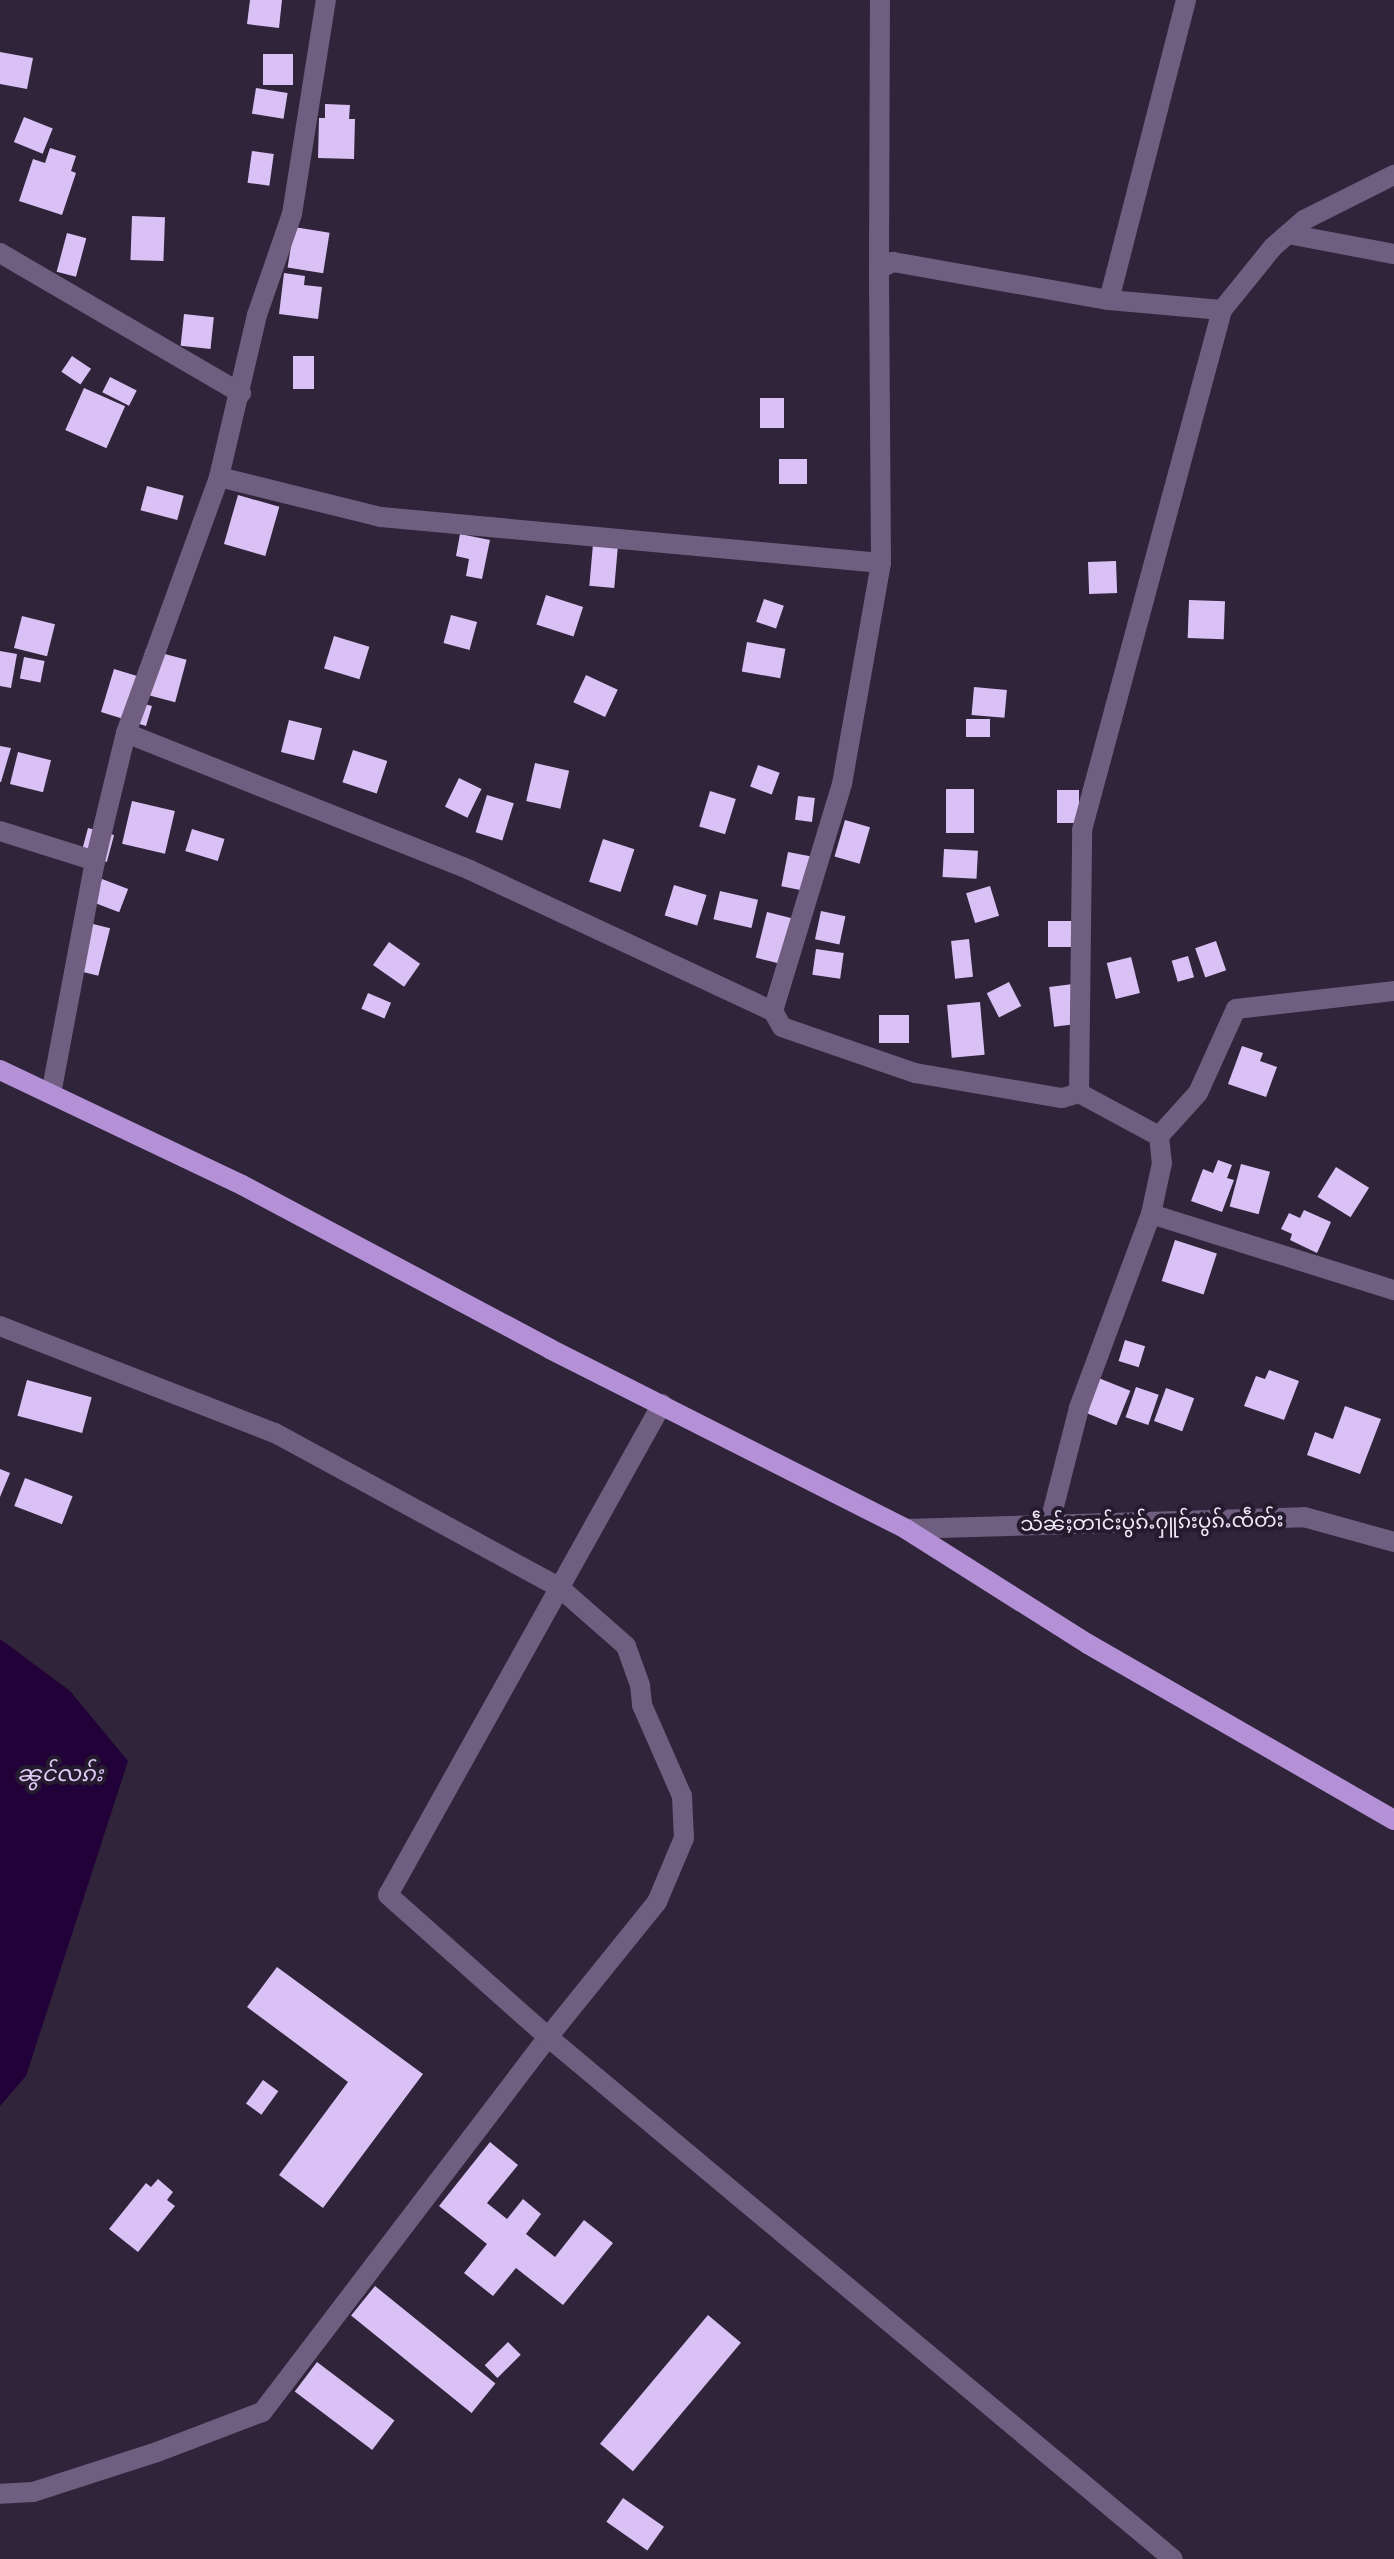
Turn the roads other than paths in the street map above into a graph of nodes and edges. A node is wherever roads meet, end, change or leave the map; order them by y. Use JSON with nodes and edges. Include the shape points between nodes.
{"nodes":[{"id":1,"x":326,"y":0,"type":"edge"},
{"id":2,"x":880,"y":0,"type":"edge"},
{"id":3,"x":1186,"y":0,"type":"edge"},
{"id":4,"x":1394,"y":175,"type":"edge"},
{"id":5,"x":1288,"y":234,"type":"junction"},
{"id":6,"x":0,"y":253,"type":"edge"},
{"id":7,"x":1394,"y":254,"type":"edge"},
{"id":8,"x":879,"y":269,"type":"junction"},
{"id":9,"x":1109,"y":300,"type":"junction"},
{"id":10,"x":1222,"y":310,"type":"junction"},
{"id":11,"x":241,"y":393,"type":"junction"},
{"id":12,"x":219,"y":477,"type":"junction"},
{"id":13,"x":881,"y":563,"type":"junction"},
{"id":14,"x":126,"y":733,"type":"junction"},
{"id":15,"x":0,"y":831,"type":"edge"},
{"id":16,"x":95,"y":861,"type":"junction"},
{"id":17,"x":1393,"y":991,"type":"edge"},
{"id":18,"x":773,"y":1011,"type":"junction"},
{"id":19,"x":0,"y":1070,"type":"edge"},
{"id":20,"x":1079,"y":1093,"type":"junction"},
{"id":21,"x":51,"y":1094,"type":"junction"},
{"id":22,"x":1159,"y":1136,"type":"junction"},
{"id":23,"x":1151,"y":1214,"type":"junction"},
{"id":24,"x":1394,"y":1290,"type":"edge"},
{"id":25,"x":0,"y":1326,"type":"edge"},
{"id":26,"x":662,"y":1404,"type":"junction"},
{"id":27,"x":1050,"y":1522,"type":"junction"},
{"id":28,"x":906,"y":1529,"type":"junction"},
{"id":29,"x":1394,"y":1542,"type":"edge"},
{"id":30,"x":560,"y":1588,"type":"junction"},
{"id":31,"x":1394,"y":1820,"type":"edge"},
{"id":32,"x":548,"y":2037,"type":"junction"},
{"id":33,"x":0,"y":2494,"type":"edge"},
{"id":34,"x":1173,"y":2559,"type":"edge"}],
"edges":[{"from":1,"to":11,"type":"street","via":[[292,214],[257,315]]},
{"from":2,"to":8,"type":"street"},
{"from":3,"to":9,"type":"street"},
{"from":4,"to":5,"type":"street","via":[[1304,220]]},
{"from":5,"to":7,"type":"street"},
{"from":5,"to":10,"type":"street"},
{"from":6,"to":11,"type":"street"},
{"from":8,"to":9,"type":"street","via":[[893,262]]},
{"from":8,"to":13,"type":"street"},
{"from":9,"to":10,"type":"street"},
{"from":10,"to":20,"type":"street","via":[[1082,830]]},
{"from":11,"to":12,"type":"street"},
{"from":12,"to":13,"type":"street","via":[[381,517]]},
{"from":12,"to":14,"type":"street"},
{"from":13,"to":18,"type":"street","via":[[842,784]]},
{"from":14,"to":16,"type":"street"},
{"from":14,"to":18,"type":"street","via":[[470,870]]},
{"from":15,"to":16,"type":"street"},
{"from":16,"to":21,"type":"street"},
{"from":17,"to":22,"type":"street","via":[[1236,1009],[1198,1093]]},
{"from":18,"to":20,"type":"street","via":[[782,1027],[915,1073],[1062,1098]]},
{"from":19,"to":21,"type":"main road"},
{"from":20,"to":22,"type":"street"},
{"from":21,"to":26,"type":"main road","via":[[242,1185]]},
{"from":22,"to":23,"type":"street","via":[[1162,1163]]},
{"from":23,"to":24,"type":"street"},
{"from":23,"to":27,"type":"street","via":[[1079,1408]]},
{"from":25,"to":30,"type":"street","via":[[275,1433]]},
{"from":26,"to":28,"type":"main road"},
{"from":26,"to":30,"type":"street"},
{"from":27,"to":28,"type":"street","name":"သဵၼ်ႈတၢင်းပွၵ်ႉႁူၵ်းပွၵ်ႉၸဵတ်း"},
{"from":27,"to":29,"type":"street","name":"သဵၼ်ႈတၢင်းပွၵ်ႉႁူၵ်းပွၵ်ႉၸဵတ်း","via":[[1304,1517]]},
{"from":28,"to":31,"type":"main road","via":[[1088,1644]]},
{"from":30,"to":32,"type":"street","via":[[626,1646],[642,1705],[682,1796],[684,1838],[657,1902]]},
{"from":30,"to":32,"type":"street","via":[[388,1895]]},
{"from":32,"to":33,"type":"street","via":[[262,2412],[33,2492]]},
{"from":32,"to":34,"type":"street"}]}
